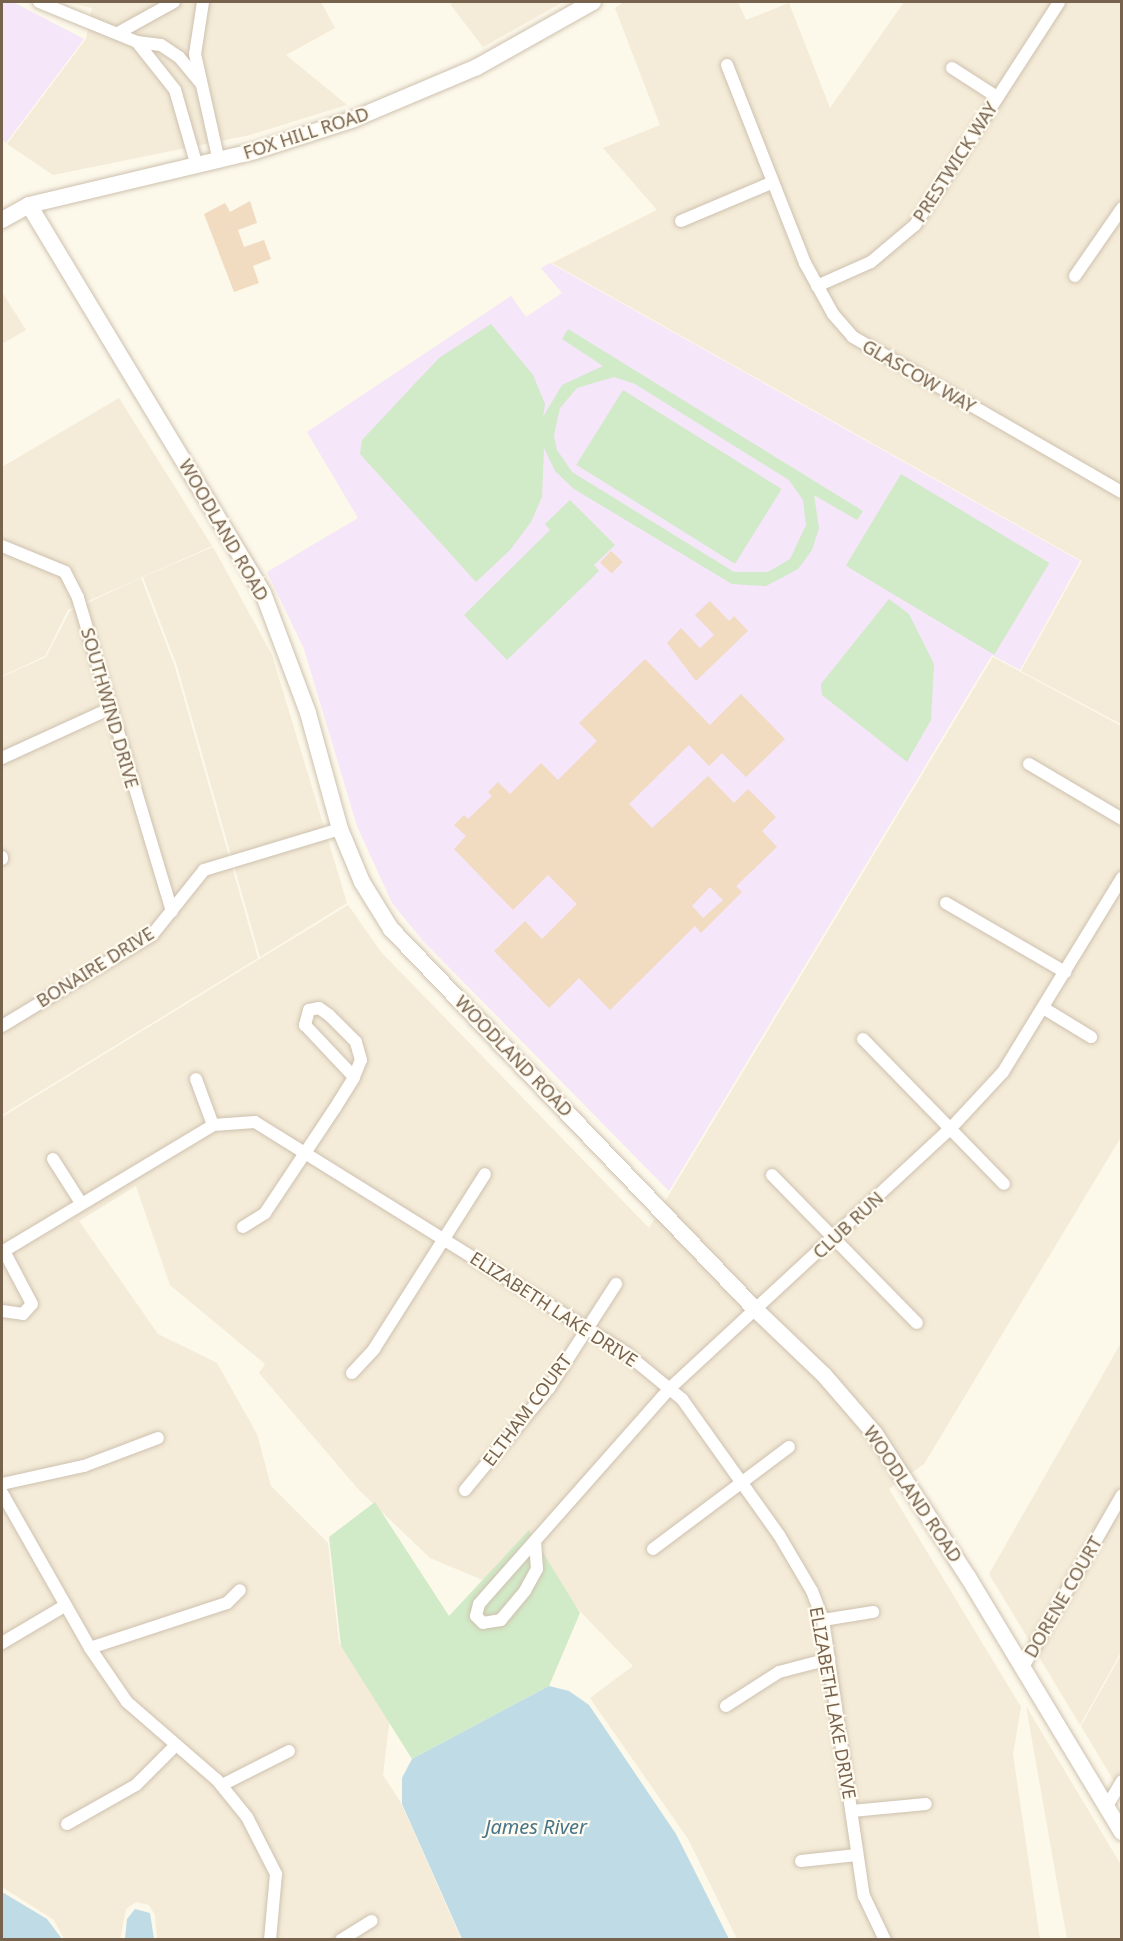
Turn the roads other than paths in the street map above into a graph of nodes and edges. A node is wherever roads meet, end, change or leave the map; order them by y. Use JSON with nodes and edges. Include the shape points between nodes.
{"nodes":[{"id":1,"x":39,"y":2,"type":"edge"},
{"id":2,"x":174,"y":2,"type":"edge"},
{"id":3,"x":203,"y":2,"type":"edge"},
{"id":4,"x":593,"y":2,"type":"edge"},
{"id":5,"x":1059,"y":2,"type":"edge"},
{"id":6,"x":118,"y":33,"type":"junction"},
{"id":7,"x":137,"y":42,"type":"junction"},
{"id":8,"x":727,"y":65,"type":"dead end"},
{"id":9,"x":952,"y":68,"type":"dead end"},
{"id":10,"x":201,"y":83,"type":"junction"},
{"id":11,"x":997,"y":98,"type":"junction"},
{"id":12,"x":219,"y":161,"type":"junction"},
{"id":13,"x":197,"y":166,"type":"junction"},
{"id":14,"x":771,"y":183,"type":"junction"},
{"id":15,"x":29,"y":205,"type":"junction"},
{"id":16,"x":1121,"y":210,"type":"edge"},
{"id":17,"x":2,"y":220,"type":"edge"},
{"id":18,"x":681,"y":221,"type":"dead end"},
{"id":19,"x":1075,"y":276,"type":"dead end"},
{"id":20,"x":817,"y":286,"type":"junction"},
{"id":21,"x":1122,"y":492,"type":"edge"},
{"id":22,"x":2,"y":546,"type":"edge"},
{"id":23,"x":109,"y":709,"type":"junction"},
{"id":24,"x":2,"y":758,"type":"edge"},
{"id":25,"x":1029,"y":764,"type":"dead end"},
{"id":26,"x":1122,"y":819,"type":"edge"},
{"id":27,"x":340,"y":829,"type":"junction"},
{"id":28,"x":1122,"y":878,"type":"edge"},
{"id":29,"x":946,"y":903,"type":"dead end"},
{"id":30,"x":172,"y":911,"type":"junction"},
{"id":31,"x":1065,"y":972,"type":"junction"},
{"id":32,"x":1045,"y":1009,"type":"junction"},
{"id":33,"x":2,"y":1026,"type":"edge"},
{"id":34,"x":1091,"y":1036,"type":"dead end"},
{"id":35,"x":863,"y":1039,"type":"dead end"},
{"id":36,"x":354,"y":1077,"type":"junction"},
{"id":37,"x":196,"y":1078,"type":"dead end"},
{"id":38,"x":213,"y":1125,"type":"junction"},
{"id":39,"x":951,"y":1128,"type":"junction"},
{"id":40,"x":307,"y":1151,"type":"junction"},
{"id":41,"x":53,"y":1159,"type":"dead end"},
{"id":42,"x":484,"y":1174,"type":"dead end"},
{"id":43,"x":772,"y":1175,"type":"dead end"},
{"id":44,"x":1004,"y":1184,"type":"dead end"},
{"id":45,"x":81,"y":1203,"type":"junction"},
{"id":46,"x":243,"y":1227,"type":"dead end"},
{"id":47,"x":443,"y":1237,"type":"junction"},
{"id":48,"x":834,"y":1239,"type":"junction"},
{"id":49,"x":2,"y":1252,"type":"edge"},
{"id":50,"x":616,"y":1284,"type":"dead end"},
{"id":51,"x":756,"y":1310,"type":"junction"},
{"id":52,"x":2,"y":1311,"type":"edge"},
{"id":53,"x":917,"y":1323,"type":"dead end"},
{"id":54,"x":586,"y":1329,"type":"junction"},
{"id":55,"x":352,"y":1372,"type":"dead end"},
{"id":56,"x":669,"y":1389,"type":"junction"},
{"id":57,"x":158,"y":1438,"type":"dead end"},
{"id":58,"x":789,"y":1447,"type":"dead end"},
{"id":59,"x":742,"y":1481,"type":"junction"},
{"id":60,"x":2,"y":1484,"type":"edge"},
{"id":61,"x":465,"y":1490,"type":"dead end"},
{"id":62,"x":2,"y":1493,"type":"edge"},
{"id":63,"x":1122,"y":1495,"type":"edge"},
{"id":64,"x":536,"y":1541,"type":"junction"},
{"id":65,"x":653,"y":1549,"type":"dead end"},
{"id":66,"x":240,"y":1590,"type":"dead end"},
{"id":67,"x":66,"y":1605,"type":"junction"},
{"id":68,"x":873,"y":1612,"type":"dead end"},
{"id":69,"x":823,"y":1620,"type":"junction"},
{"id":70,"x":2,"y":1642,"type":"edge"},
{"id":71,"x":90,"y":1648,"type":"junction"},
{"id":72,"x":828,"y":1659,"type":"junction"},
{"id":73,"x":1023,"y":1667,"type":"junction"},
{"id":74,"x":726,"y":1706,"type":"dead end"},
{"id":75,"x":175,"y":1746,"type":"junction"},
{"id":76,"x":289,"y":1751,"type":"dead end"},
{"id":77,"x":1122,"y":1781,"type":"edge"},
{"id":78,"x":222,"y":1785,"type":"junction"},
{"id":79,"x":926,"y":1804,"type":"dead end"},
{"id":80,"x":1107,"y":1806,"type":"junction"},
{"id":81,"x":852,"y":1810,"type":"junction"},
{"id":82,"x":67,"y":1824,"type":"dead end"},
{"id":83,"x":1122,"y":1832,"type":"edge"},
{"id":84,"x":857,"y":1855,"type":"junction"},
{"id":85,"x":801,"y":1861,"type":"dead end"},
{"id":86,"x":371,"y":1921,"type":"dead end"},
{"id":87,"x":270,"y":1940,"type":"edge"},
{"id":88,"x":341,"y":1940,"type":"edge"},
{"id":89,"x":885,"y":1940,"type":"edge"}],
"edges":[{"from":1,"to":6,"type":"street"},
{"from":2,"to":6,"type":"street"},
{"from":3,"to":10,"type":"street","via":[[195,45]]},
{"from":4,"to":12,"type":"main road","name":"FOX HILL ROAD","via":[[477,67],[404,99]]},
{"from":5,"to":11,"type":"street","name":"PRESTWICK WAY"},
{"from":6,"to":7,"type":"street"},
{"from":7,"to":10,"type":"street","via":[[170,50]]},
{"from":7,"to":13,"type":"street","via":[[175,90]]},
{"from":8,"to":14,"type":"street","name":"GLASCOW WAY"},
{"from":9,"to":11,"type":"street"},
{"from":10,"to":12,"type":"street"},
{"from":11,"to":20,"type":"street","name":"PRESTWICK WAY","via":[[915,225],[871,262]]},
{"from":12,"to":13,"type":"main road","name":"FOX HILL ROAD"},
{"from":13,"to":15,"type":"main road","name":"FOX HILL ROAD"},
{"from":14,"to":18,"type":"street"},
{"from":14,"to":20,"type":"street","name":"GLASCOW WAY"},
{"from":15,"to":17,"type":"main road","name":"FOX HILL ROAD"},
{"from":15,"to":27,"type":"main road","name":"WOODLAND ROAD","via":[[263,593],[308,713]]},
{"from":16,"to":19,"type":"street"},
{"from":20,"to":21,"type":"street","name":"GLASCOW WAY","via":[[833,314],[872,351]]},
{"from":22,"to":23,"type":"street","name":"SOUTHWIND DRIVE","via":[[65,572],[78,598]]},
{"from":23,"to":24,"type":"street"},
{"from":23,"to":30,"type":"street","name":"SOUTHWIND DRIVE"},
{"from":25,"to":26,"type":"street"},
{"from":27,"to":30,"type":"street","name":"BONAIRE DRIVE","via":[[204,870]]},
{"from":27,"to":51,"type":"main road","name":"WOODLAND ROAD","via":[[362,882],[391,929]]},
{"from":28,"to":31,"type":"street","name":"CLUB RUN"},
{"from":29,"to":31,"type":"street"},
{"from":30,"to":33,"type":"street","name":"BONAIRE DRIVE","via":[[152,935]]},
{"from":31,"to":32,"type":"street","name":"CLUB RUN"},
{"from":32,"to":34,"type":"street"},
{"from":32,"to":39,"type":"street","name":"CLUB RUN","via":[[1002,1072]]},
{"from":35,"to":39,"type":"street"},
{"from":36,"to":36,"type":"street","via":[[362,1054],[356,1042],[326,1012],[309,1010],[305,1025]]},
{"from":36,"to":40,"type":"street"},
{"from":37,"to":38,"type":"street"},
{"from":38,"to":40,"type":"street","name":"ELIZABETH LAKE DRIVE","via":[[255,1122]]},
{"from":38,"to":45,"type":"street","name":"ELIZABETH LAKE DRIVE"},
{"from":39,"to":44,"type":"street"},
{"from":39,"to":48,"type":"street","name":"CLUB RUN"},
{"from":40,"to":46,"type":"street","via":[[265,1213]]},
{"from":40,"to":47,"type":"street","name":"ELIZABETH LAKE DRIVE"},
{"from":41,"to":45,"type":"street"},
{"from":42,"to":47,"type":"street"},
{"from":43,"to":48,"type":"street"},
{"from":45,"to":49,"type":"street","name":"ELIZABETH LAKE DRIVE"},
{"from":47,"to":54,"type":"street","name":"ELIZABETH LAKE DRIVE"},
{"from":47,"to":55,"type":"street","via":[[374,1349]]},
{"from":48,"to":51,"type":"street","name":"CLUB RUN"},
{"from":48,"to":53,"type":"street"},
{"from":49,"to":52,"type":"street","name":"ELIZABETH LAKE DRIVE","via":[[32,1304],[23,1314]]},
{"from":50,"to":54,"type":"street","name":"ELTHAM COURT"},
{"from":51,"to":56,"type":"street","name":"CLUB RUN"},
{"from":51,"to":73,"type":"main road","name":"WOODLAND ROAD","via":[[824,1375],[875,1434]]},
{"from":54,"to":56,"type":"street","name":"ELIZABETH LAKE DRIVE"},
{"from":54,"to":61,"type":"street","name":"ELTHAM COURT","via":[[549,1388]]},
{"from":56,"to":59,"type":"street","name":"ELIZABETH LAKE DRIVE","via":[[682,1399]]},
{"from":56,"to":64,"type":"street","name":"CLUB RUN"},
{"from":57,"to":60,"type":"street","via":[[84,1466]]},
{"from":58,"to":59,"type":"street"},
{"from":59,"to":65,"type":"street"},
{"from":59,"to":69,"type":"street","name":"ELIZABETH LAKE DRIVE","via":[[812,1591]]},
{"from":62,"to":67,"type":"street"},
{"from":63,"to":73,"type":"street","name":"DORENE COURT"},
{"from":64,"to":64,"type":"street","name":"CLUB RUN","via":[[522,1550],[479,1604],[476,1616],[483,1623],[501,1620],[525,1592],[537,1569]]},
{"from":66,"to":71,"type":"street","via":[[227,1603]]},
{"from":67,"to":70,"type":"street"},
{"from":67,"to":71,"type":"street"},
{"from":68,"to":69,"type":"street"},
{"from":69,"to":72,"type":"street","name":"ELIZABETH LAKE DRIVE"},
{"from":71,"to":75,"type":"street","via":[[127,1702]]},
{"from":72,"to":74,"type":"street","via":[[779,1672]]},
{"from":72,"to":81,"type":"street","name":"ELIZABETH LAKE DRIVE"},
{"from":73,"to":80,"type":"main road","name":"WOODLAND ROAD"},
{"from":75,"to":78,"type":"street"},
{"from":75,"to":82,"type":"street","via":[[136,1785]]},
{"from":76,"to":78,"type":"street"},
{"from":77,"to":80,"type":"street"},
{"from":78,"to":87,"type":"street","via":[[247,1817],[276,1874]]},
{"from":79,"to":81,"type":"street"},
{"from":80,"to":83,"type":"main road","name":"WOODLAND ROAD"},
{"from":81,"to":84,"type":"street","name":"ELIZABETH LAKE DRIVE"},
{"from":84,"to":85,"type":"street"},
{"from":84,"to":89,"type":"street","name":"ELIZABETH LAKE DRIVE","via":[[870,1916]]},
{"from":86,"to":88,"type":"street"}]}
